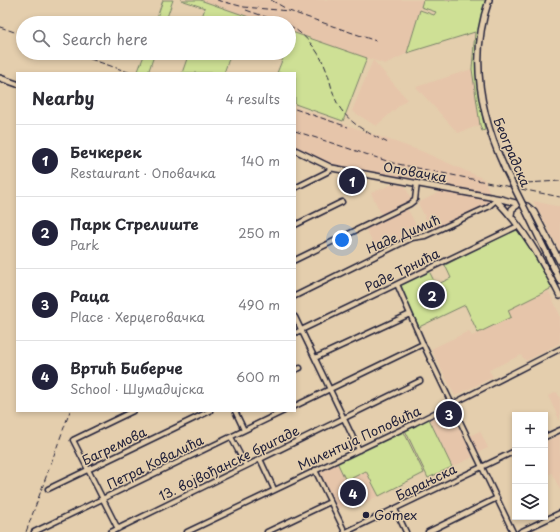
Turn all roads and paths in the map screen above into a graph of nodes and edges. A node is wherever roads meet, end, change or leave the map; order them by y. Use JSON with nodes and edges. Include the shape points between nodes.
{"nodes":[{"id":1,"x":489,"y":0,"type":"edge"},
{"id":2,"x":0,"y":78,"type":"edge"},
{"id":3,"x":16,"y":84,"type":"edge"},
{"id":4,"x":296,"y":152,"type":"edge"},
{"id":5,"x":332,"y":168,"type":"junction"},
{"id":6,"x":417,"y":183,"type":"junction"},
{"id":7,"x":296,"y":188,"type":"edge"},
{"id":8,"x":495,"y":199,"type":"junction"},
{"id":9,"x":342,"y":202,"type":"dead end"},
{"id":10,"x":519,"y":204,"type":"junction"},
{"id":11,"x":511,"y":215,"type":"junction"},
{"id":12,"x":296,"y":225,"type":"edge"},
{"id":13,"x":518,"y":226,"type":"junction"},
{"id":14,"x":296,"y":260,"type":"edge"},
{"id":15,"x":560,"y":262,"type":"edge"},
{"id":16,"x":560,"y":282,"type":"edge"},
{"id":17,"x":397,"y":284,"type":"junction"},
{"id":18,"x":296,"y":296,"type":"edge"},
{"id":19,"x":560,"y":296,"type":"edge"},
{"id":20,"x":410,"y":314,"type":"junction"},
{"id":21,"x":296,"y":319,"type":"edge"},
{"id":22,"x":301,"y":330,"type":"junction"},
{"id":23,"x":296,"y":332,"type":"edge"},
{"id":24,"x":423,"y":344,"type":"junction"},
{"id":25,"x":560,"y":349,"type":"edge"},
{"id":26,"x":315,"y":358,"type":"junction"},
{"id":27,"x":300,"y":368,"type":"dead end"},
{"id":28,"x":296,"y":370,"type":"edge"},
{"id":29,"x":420,"y":381,"type":"dead end"},
{"id":30,"x":330,"y":389,"type":"junction"},
{"id":31,"x":452,"y":404,"type":"junction"},
{"id":32,"x":296,"y":406,"type":"edge"},
{"id":33,"x":132,"y":412,"type":"edge"},
{"id":34,"x":208,"y":412,"type":"edge"},
{"id":35,"x":235,"y":412,"type":"edge"},
{"id":36,"x":282,"y":412,"type":"edge"},
{"id":37,"x":344,"y":418,"type":"junction"},
{"id":38,"x":244,"y":430,"type":"junction"},
{"id":39,"x":560,"y":430,"type":"edge"},
{"id":40,"x":231,"y":436,"type":"junction"},
{"id":41,"x":548,"y":436,"type":"edge"},
{"id":42,"x":359,"y":450,"type":"junction"},
{"id":43,"x":512,"y":452,"type":"edge"},
{"id":44,"x":260,"y":459,"type":"junction"},
{"id":45,"x":246,"y":466,"type":"junction"},
{"id":46,"x":482,"y":466,"type":"junction"},
{"id":47,"x":88,"y":469,"type":"junction"},
{"id":48,"x":315,"y":470,"type":"junction"},
{"id":49,"x":48,"y":489,"type":"dead end"},
{"id":50,"x":274,"y":489,"type":"junction"},
{"id":51,"x":497,"y":498,"type":"junction"},
{"id":52,"x":103,"y":499,"type":"junction"},
{"id":53,"x":330,"y":502,"type":"junction"},
{"id":54,"x":395,"y":509,"type":"junction"},
{"id":55,"x":560,"y":513,"type":"edge"},
{"id":56,"x":118,"y":529,"type":"junction"},
{"id":57,"x":34,"y":532,"type":"edge"},
{"id":58,"x":111,"y":532,"type":"edge"},
{"id":59,"x":187,"y":532,"type":"edge"},
{"id":60,"x":267,"y":532,"type":"edge"},
{"id":61,"x":346,"y":532,"type":"edge"},
{"id":62,"x":406,"y":532,"type":"edge"},
{"id":63,"x":428,"y":532,"type":"edge"},
{"id":64,"x":513,"y":532,"type":"edge"},
{"id":65,"x":520,"y":532,"type":"edge"}],
"edges":[{"from":1,"to":16,"type":"main road","name":"Београдска","bridge":true,"via":[[480,43],[480,90],[488,128]]},
{"from":2,"to":3,"type":"main road"},
{"from":4,"to":5,"type":"main road","name":"Оповачка"},
{"from":5,"to":6,"type":"main road","name":"Оповачка"},
{"from":5,"to":7,"type":"street"},
{"from":6,"to":8,"type":"main road","name":"Оповачка"},
{"from":6,"to":14,"type":"street","via":[[415,200],[410,204]]},
{"from":8,"to":10,"type":"main road","name":"Оповачка"},
{"from":8,"to":11,"type":"main road"},
{"from":8,"to":18,"type":"street","name":"Наде Димић","via":[[488,207],[425,236],[412,238]]},
{"from":9,"to":12,"type":"street"},
{"from":10,"to":11,"type":"main road","via":[[512,209]]},
{"from":10,"to":15,"type":"main road","name":"Оповачка","via":[[532,209],[536,214]]},
{"from":11,"to":13,"type":"main road"},
{"from":13,"to":17,"type":"street","name":"Раде Трнића"},
{"from":13,"to":19,"type":"main road","via":[[535,248]]},
{"from":17,"to":20,"type":"street"},
{"from":17,"to":22,"type":"street","name":"Раде Трнића"},
{"from":20,"to":24,"type":"street"},
{"from":20,"to":26,"type":"street"},
{"from":21,"to":22,"type":"street"},
{"from":22,"to":23,"type":"street","name":"Раде Трнића"},
{"from":22,"to":26,"type":"street"},
{"from":24,"to":30,"type":"street"},
{"from":24,"to":31,"type":"street"},
{"from":25,"to":31,"type":"street","name":"Милентија Поповића"},
{"from":26,"to":30,"type":"street"},
{"from":27,"to":28,"type":"street"},
{"from":29,"to":37,"type":"street","name":"13. војвођанске бригаде"},
{"from":30,"to":32,"type":"street"},
{"from":30,"to":37,"type":"street"},
{"from":31,"to":42,"type":"street","name":"Милентија Поповића"},
{"from":31,"to":46,"type":"street"},
{"from":33,"to":47,"type":"street","via":[[73,440]]},
{"from":34,"to":47,"type":"street","name":"Багремова"},
{"from":35,"to":38,"type":"street"},
{"from":36,"to":38,"type":"street","name":"Петра Ковалића"},
{"from":37,"to":42,"type":"street"},
{"from":37,"to":44,"type":"street","name":"13. војвођанске бригаде"},
{"from":38,"to":40,"type":"street","name":"Петра Ковалића"},
{"from":39,"to":41,"type":"street"},
{"from":40,"to":45,"type":"street"},
{"from":40,"to":52,"type":"street","name":"Петра Ковалића"},
{"from":42,"to":48,"type":"street","name":"Милентија Поповића"},
{"from":43,"to":46,"type":"street","name":"Барањска"},
{"from":44,"to":45,"type":"street","name":"13. војвођанске бригаде"},
{"from":44,"to":50,"type":"street"},
{"from":45,"to":56,"type":"street","name":"13. војвођанске бригаде"},
{"from":46,"to":51,"type":"street"},
{"from":46,"to":54,"type":"street","name":"Барањска"},
{"from":47,"to":49,"type":"street","name":"Багремова"},
{"from":47,"to":52,"type":"street"},
{"from":48,"to":50,"type":"street","name":"Милентија Поповића"},
{"from":48,"to":53,"type":"street"},
{"from":50,"to":59,"type":"street","name":"Милентија Поповића"},
{"from":51,"to":63,"type":"street"},
{"from":51,"to":64,"type":"street"},
{"from":52,"to":56,"type":"street"},
{"from":52,"to":57,"type":"street","name":"Петра Ковалића"},
{"from":53,"to":60,"type":"street"},
{"from":53,"to":61,"type":"street"},
{"from":54,"to":61,"type":"street","name":"Барањска"},
{"from":54,"to":62,"type":"street"},
{"from":55,"to":65,"type":"street"},
{"from":56,"to":58,"type":"street","name":"13. војвођанске бригаде"}]}
